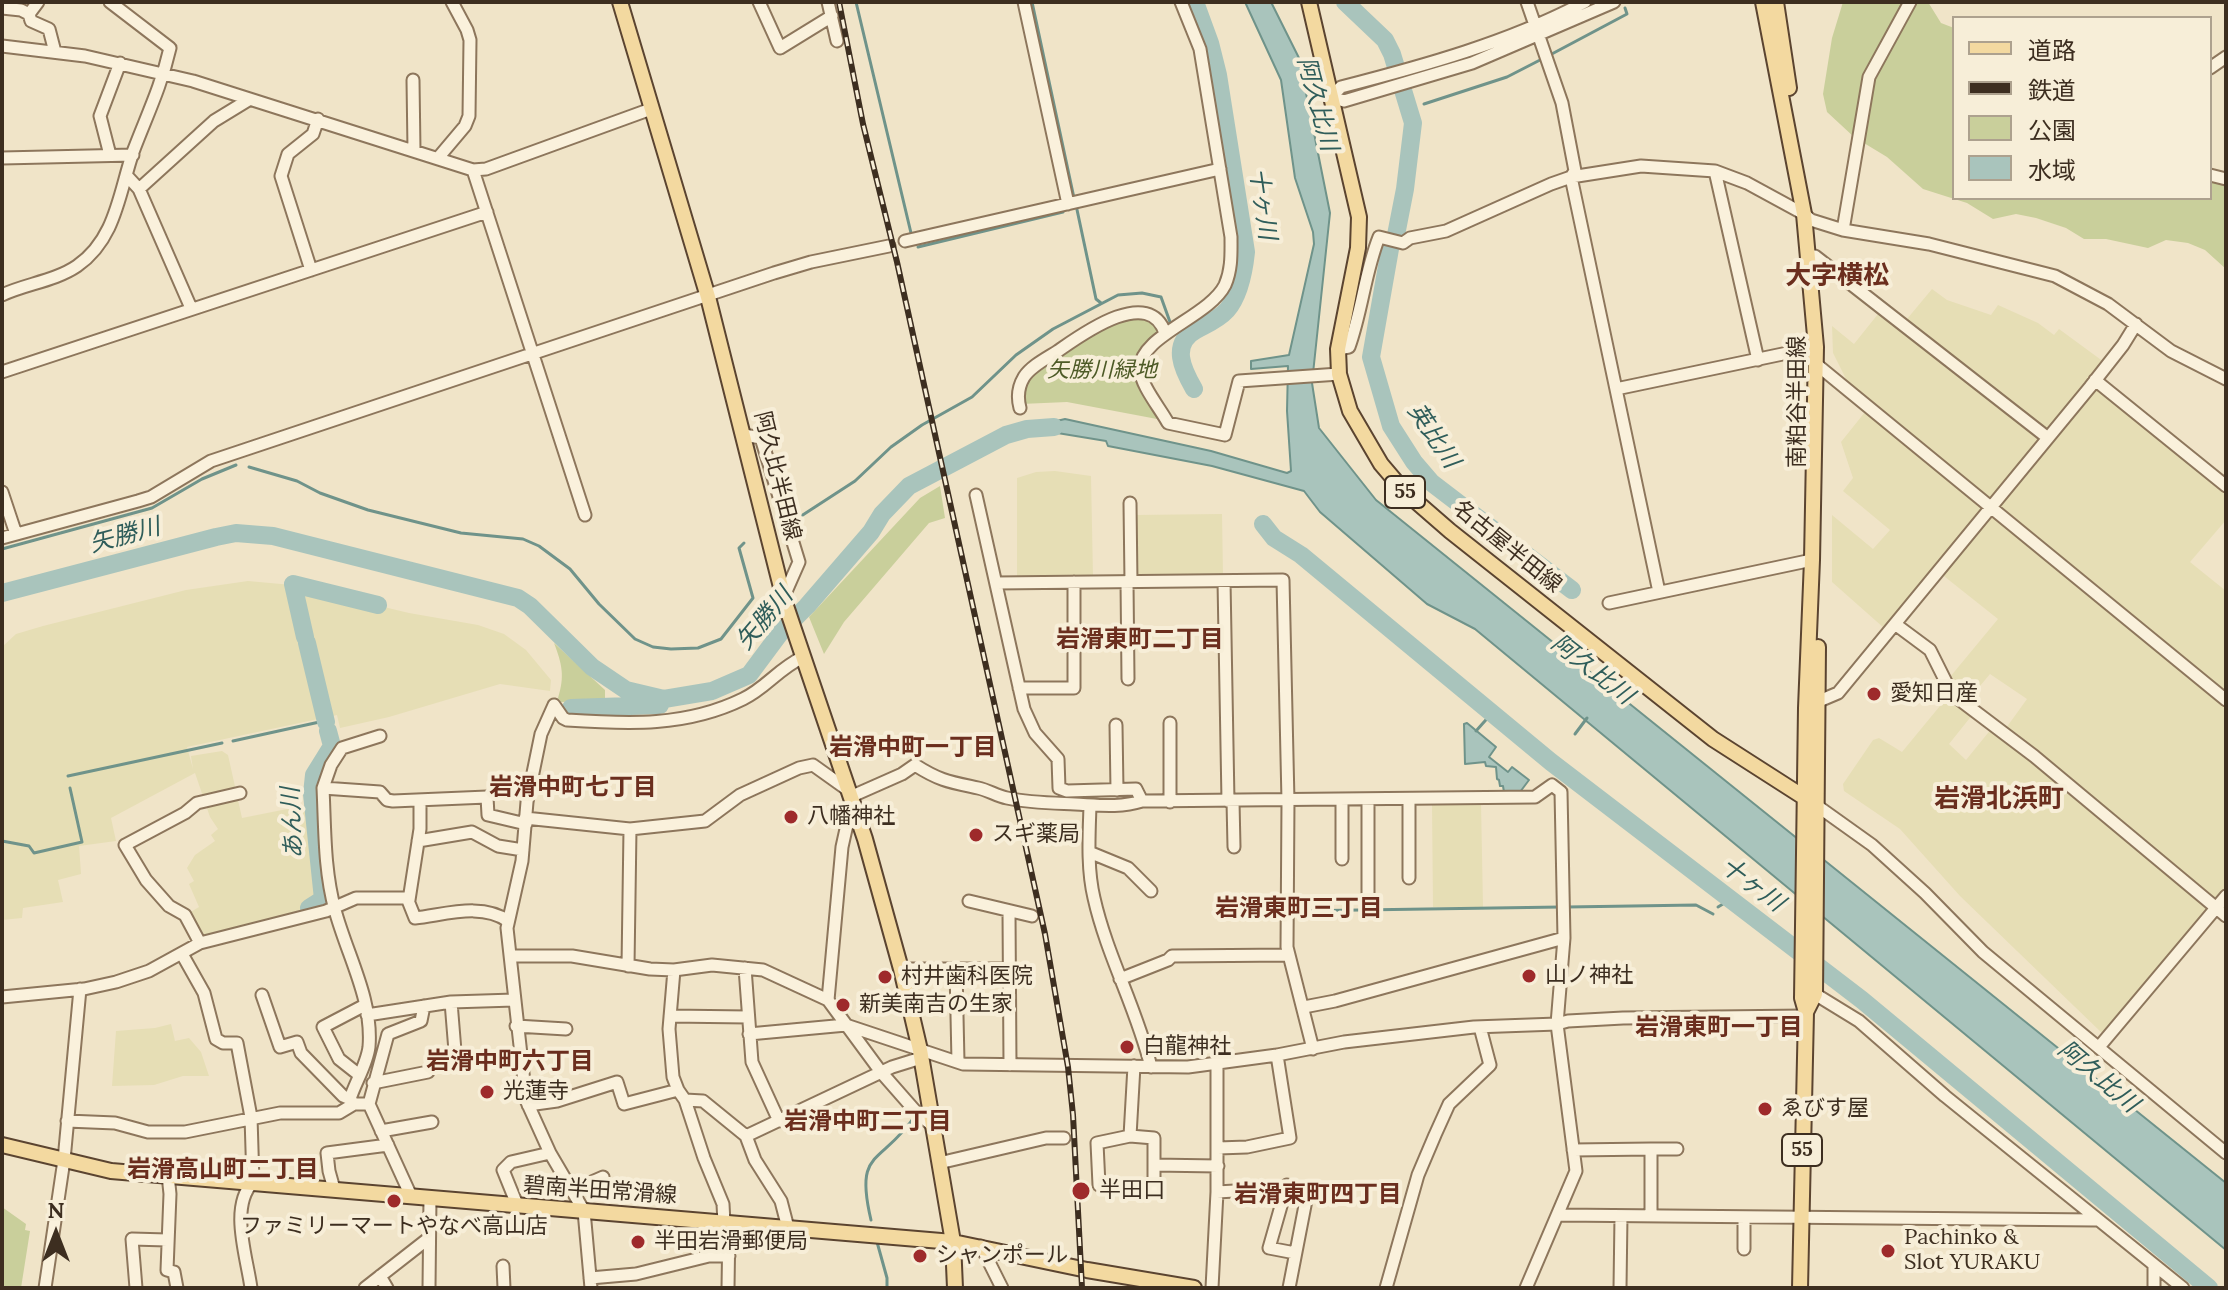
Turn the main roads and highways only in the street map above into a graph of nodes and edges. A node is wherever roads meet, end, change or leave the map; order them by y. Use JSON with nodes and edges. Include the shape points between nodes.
{"nodes":[{"id":1,"x":620,"y":2,"type":"edge"},
{"id":2,"x":1309,"y":2,"type":"edge"},
{"id":3,"x":1763,"y":2,"type":"edge"},
{"id":4,"x":1776,"y":2,"type":"edge"},
{"id":5,"x":1808,"y":217,"type":"junction"},
{"id":6,"x":1819,"y":368,"type":"junction"},
{"id":7,"x":1811,"y":705,"type":"junction"},
{"id":8,"x":1811,"y":802,"type":"junction"},
{"id":9,"x":1811,"y":832,"type":"junction"},
{"id":10,"x":1806,"y":1014,"type":"junction"},
{"id":11,"x":2,"y":1145,"type":"edge"},
{"id":12,"x":953,"y":1242,"type":"junction"},
{"id":13,"x":1165,"y":1285,"type":"edge"},
{"id":14,"x":955,"y":1288,"type":"edge"},
{"id":15,"x":1194,"y":1288,"type":"edge"},
{"id":16,"x":1800,"y":1288,"type":"edge"}],
"edges":[{"from":1,"to":12,"type":"main road","name":"阿久比半田線","via":[[708,297],[784,600],[901,969]]},
{"from":2,"to":8,"type":"main road","name":"名古屋半田線","number":"55","via":[[1359,217],[1358,248],[1331,375],[1364,439],[1404,491],[1450,531],[1713,739]]},
{"from":3,"to":5,"type":"main road","name":"南粕谷半田線"},
{"from":4,"to":5,"type":"main road","name":"南粕谷半田線"},
{"from":5,"to":6,"type":"main road","name":"南粕谷半田線"},
{"from":5,"to":6,"type":"main road","name":"南粕谷半田線","via":[[1815,256]]},
{"from":6,"to":7,"type":"main road","name":"南粕谷半田線"},
{"from":6,"to":7,"type":"main road","name":"南粕谷半田線"},
{"from":7,"to":8,"type":"main road","name":"南粕谷半田線"},
{"from":8,"to":9,"type":"main road","number":"55"},
{"from":9,"to":10,"type":"main road","number":"55","via":[[1802,998]]},
{"from":9,"to":10,"type":"main road","number":"55","via":[[1815,994]]},
{"from":10,"to":16,"type":"main road","number":"55"},
{"from":11,"to":12,"type":"main road","name":"碧南半田常滑線","via":[[111,1171]]},
{"from":12,"to":13,"type":"main road","name":"碧南半田常滑線"},
{"from":12,"to":14,"type":"main road","name":"阿久比半田線"},
{"from":13,"to":15,"type":"main road","name":"碧南半田常滑線"}]}
